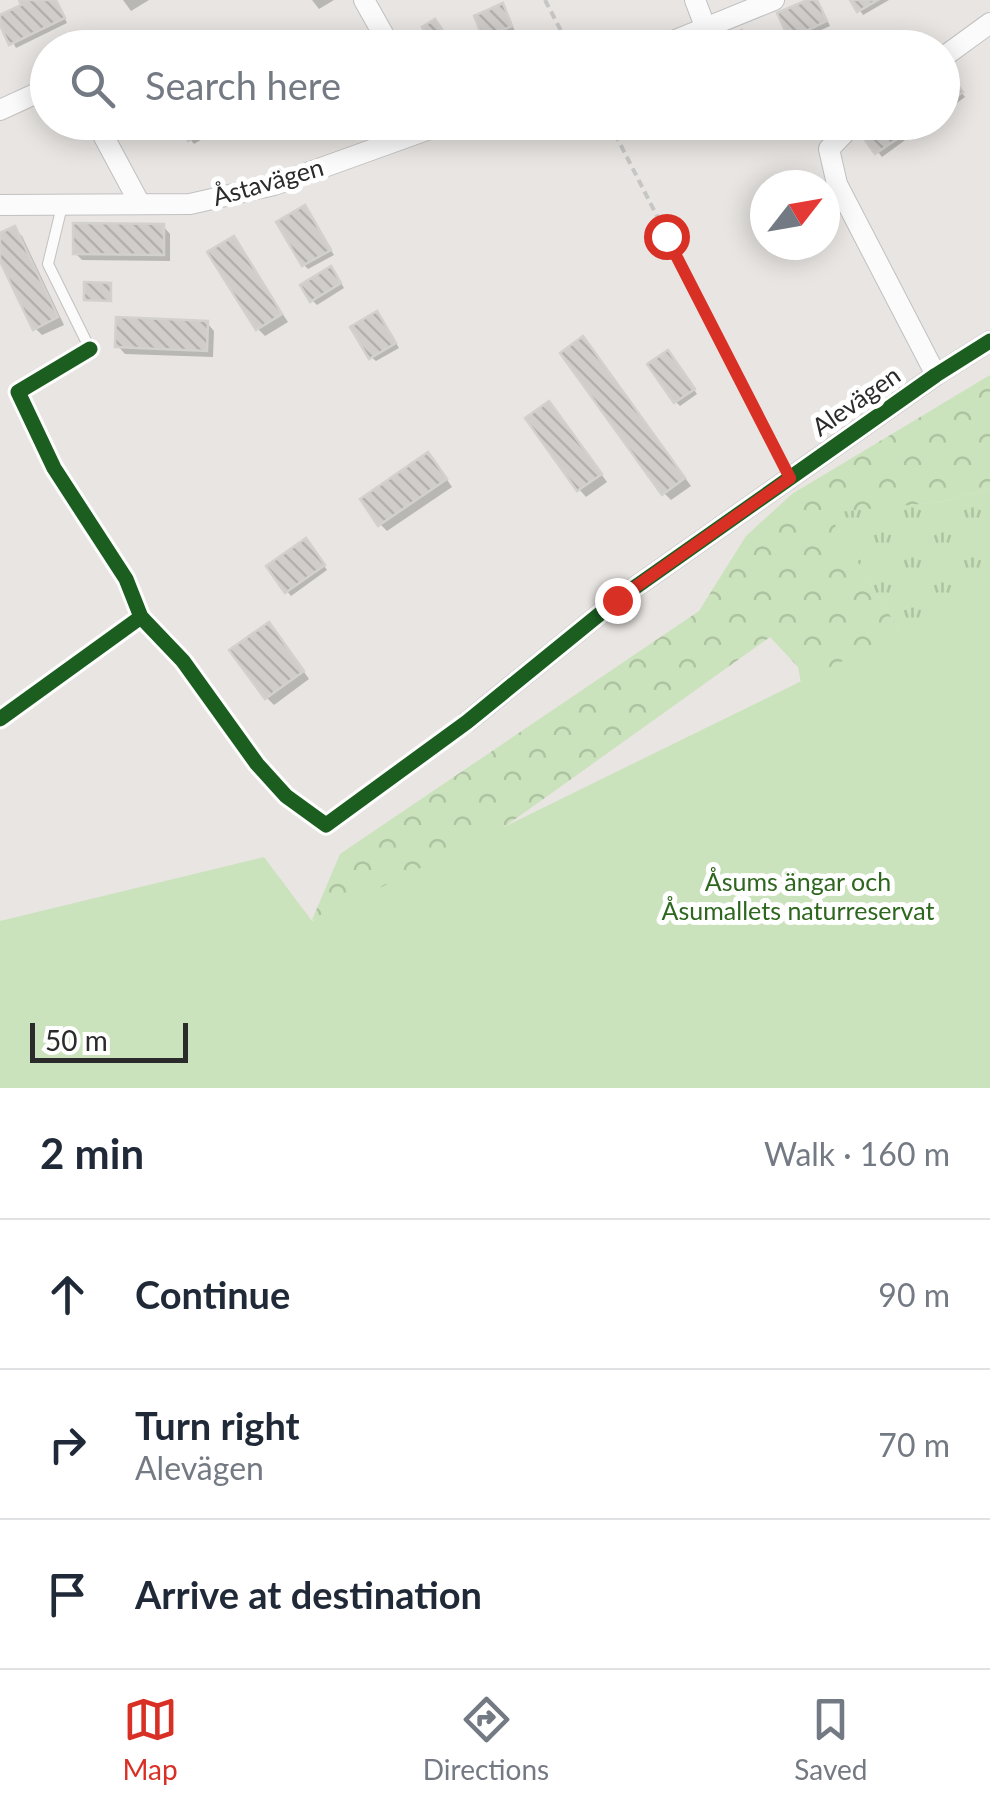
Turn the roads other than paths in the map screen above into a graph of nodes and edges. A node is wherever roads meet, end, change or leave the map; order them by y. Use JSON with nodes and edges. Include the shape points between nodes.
{"nodes":[{"id":1,"x":364,"y":0,"type":"edge"},
{"id":2,"x":695,"y":0,"type":"edge"},
{"id":3,"x":774,"y":0,"type":"edge"},
{"id":4,"x":990,"y":23,"type":"edge"},
{"id":5,"x":706,"y":29,"type":"joint"},
{"id":6,"x":381,"y":30,"type":"edge"},
{"id":7,"x":960,"y":45,"type":"edge"},
{"id":8,"x":30,"y":96,"type":"edge"},
{"id":9,"x":0,"y":110,"type":"edge"},
{"id":10,"x":106,"y":140,"type":"edge"},
{"id":11,"x":396,"y":140,"type":"edge"},
{"id":12,"x":837,"y":140,"type":"edge"},
{"id":13,"x":140,"y":204,"type":"junction"},
{"id":14,"x":62,"y":205,"type":"junction"},
{"id":15,"x":0,"y":206,"type":"edge"},
{"id":16,"x":990,"y":341,"type":"edge"},
{"id":17,"x":90,"y":349,"type":"dead end"},
{"id":18,"x":936,"y":375,"type":"junction"},
{"id":19,"x":466,"y":722,"type":"dead end"}],
"edges":[{"from":1,"to":6,"type":"street"},
{"from":2,"to":5,"type":"street"},
{"from":3,"to":5,"type":"street"},
{"from":4,"to":7,"type":"street"},
{"from":8,"to":9,"type":"street"},
{"from":10,"to":13,"type":"street"},
{"from":11,"to":13,"type":"street","name":"Åstavägen","via":[[274,185],[190,204]]},
{"from":12,"to":18,"type":"street","via":[[828,149],[837,184]]},
{"from":13,"to":14,"type":"street","name":"Åstavägen"},
{"from":14,"to":15,"type":"street","name":"Åstavägen"},
{"from":14,"to":17,"type":"lane","via":[[48,264]]},
{"from":16,"to":18,"type":"street","name":"Alevägen"},
{"from":18,"to":19,"type":"street","name":"Alevägen","via":[[617,600]]}]}
